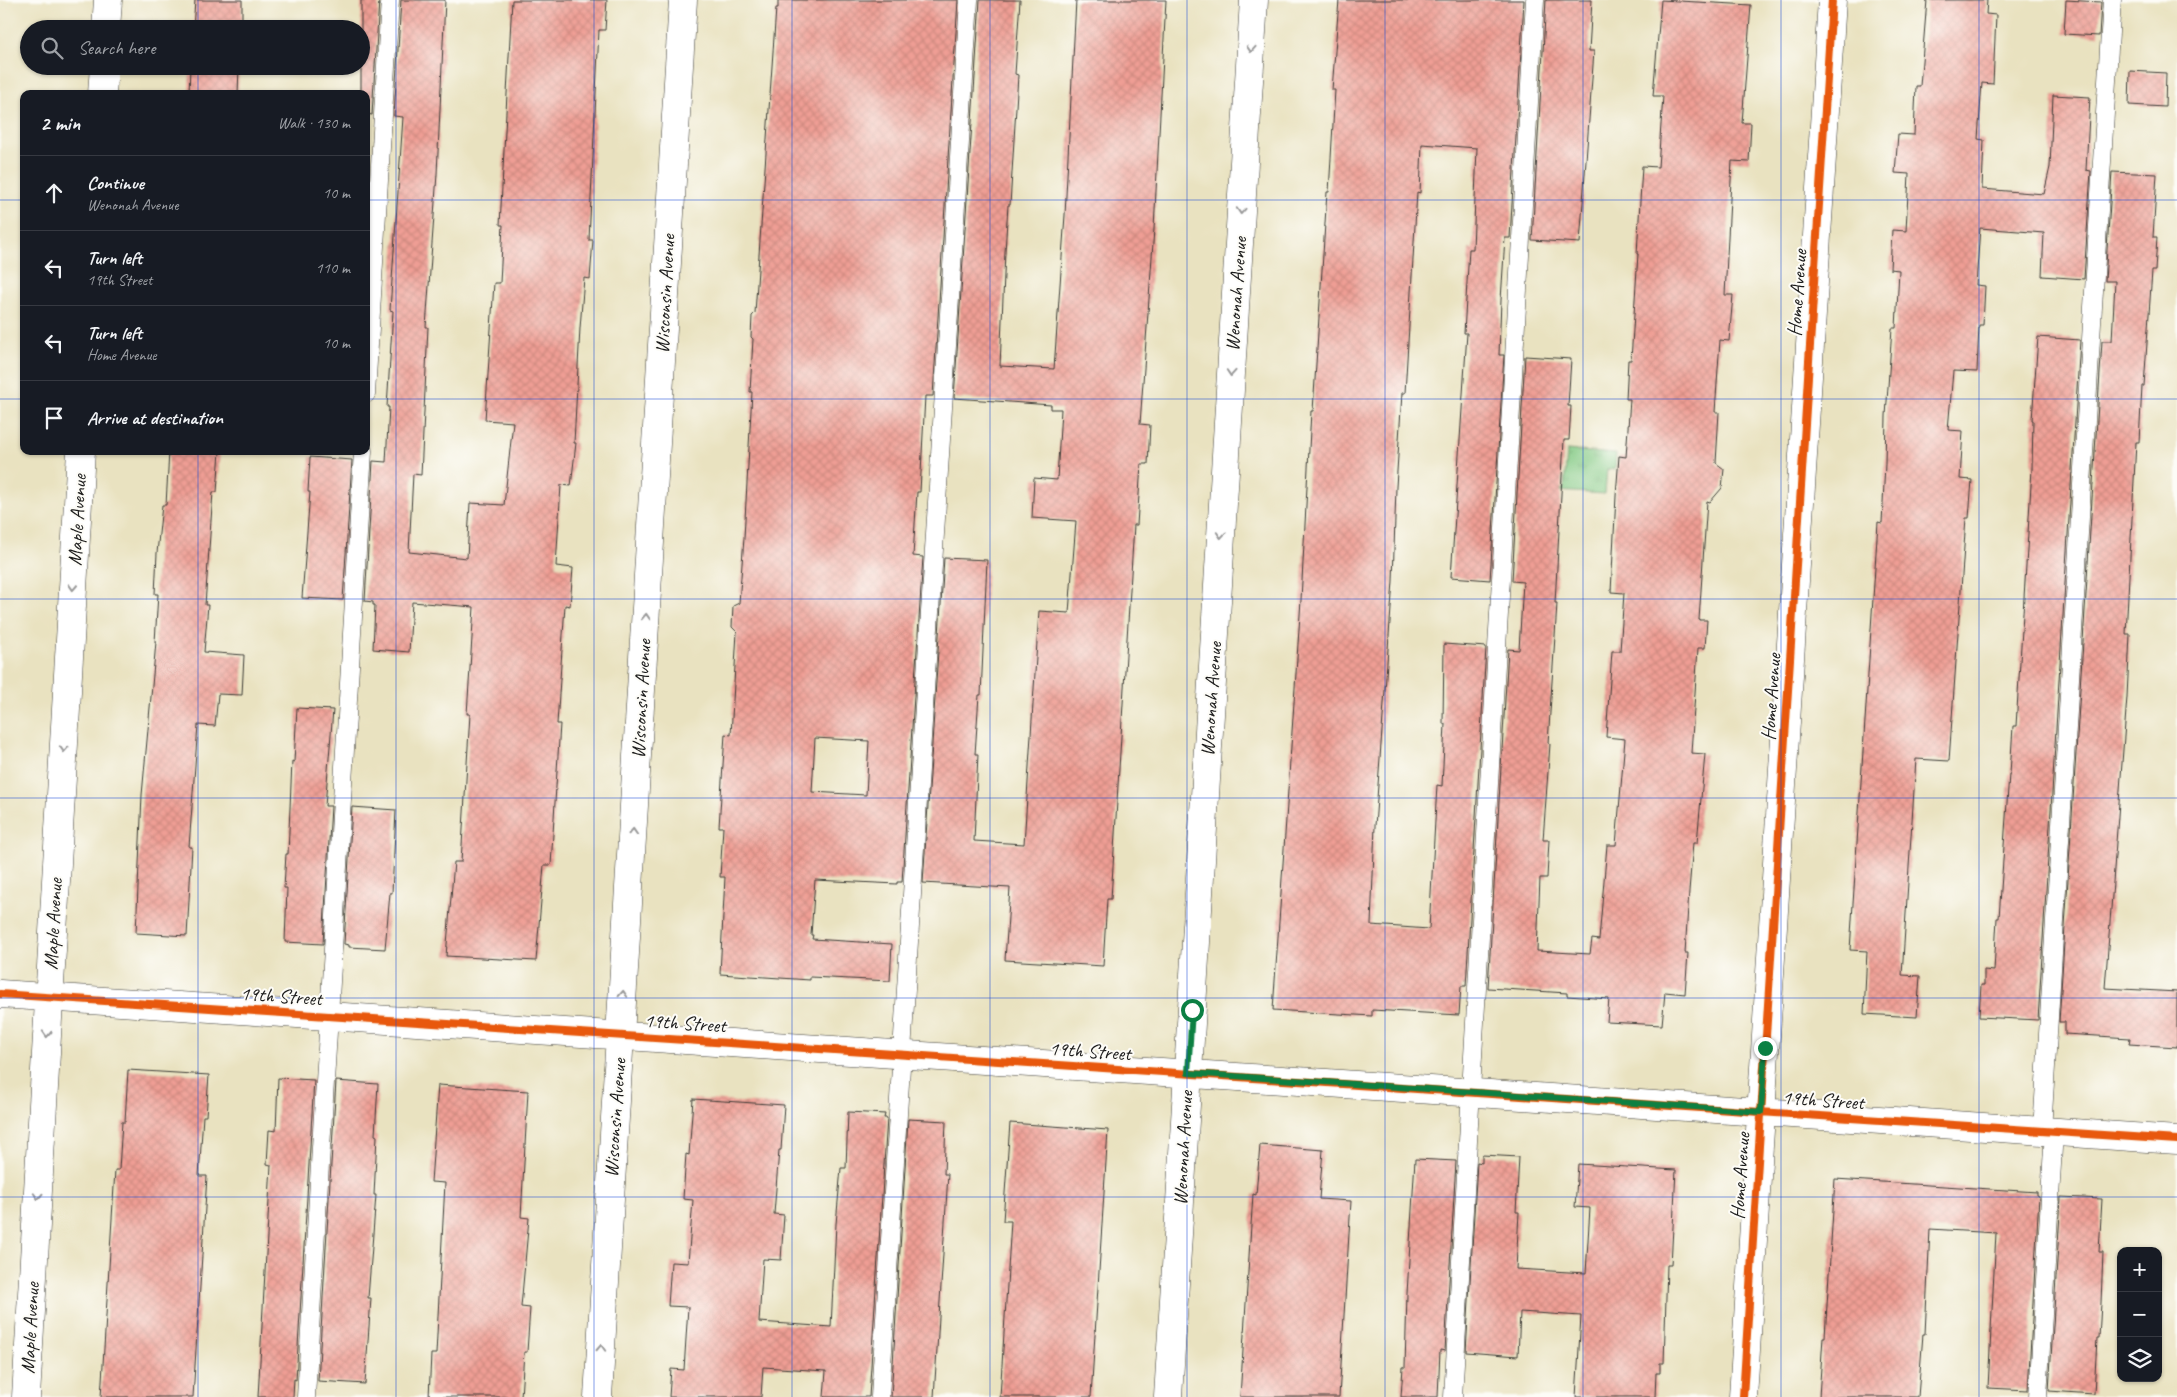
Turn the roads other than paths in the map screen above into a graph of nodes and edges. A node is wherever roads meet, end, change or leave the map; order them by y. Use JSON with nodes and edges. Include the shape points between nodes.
{"nodes":[{"id":1,"x":108,"y":0,"type":"edge"},
{"id":2,"x":390,"y":0,"type":"edge"},
{"id":3,"x":683,"y":0,"type":"edge"},
{"id":4,"x":969,"y":0,"type":"edge"},
{"id":5,"x":1254,"y":0,"type":"edge"},
{"id":6,"x":1535,"y":0,"type":"edge"},
{"id":7,"x":1832,"y":0,"type":"edge"},
{"id":8,"x":2112,"y":0,"type":"edge"},
{"id":9,"x":107,"y":20,"type":"edge"},
{"id":10,"x":103,"y":75,"type":"edge"},
{"id":11,"x":102,"y":90,"type":"edge"},
{"id":12,"x":370,"y":328,"type":"edge"},
{"id":13,"x":81,"y":455,"type":"edge"},
{"id":14,"x":363,"y":455,"type":"edge"},
{"id":15,"x":0,"y":994,"type":"edge"},
{"id":16,"x":49,"y":997,"type":"junction"},
{"id":17,"x":329,"y":1016,"type":"junction"},
{"id":18,"x":620,"y":1036,"type":"junction"},
{"id":19,"x":901,"y":1054,"type":"junction"},
{"id":20,"x":1188,"y":1073,"type":"junction"},
{"id":21,"x":1470,"y":1092,"type":"junction"},
{"id":22,"x":1761,"y":1112,"type":"junction"},
{"id":23,"x":2048,"y":1131,"type":"junction"},
{"id":24,"x":2177,"y":1140,"type":"edge"},
{"id":25,"x":26,"y":1397,"type":"edge"},
{"id":26,"x":306,"y":1397,"type":"edge"},
{"id":27,"x":598,"y":1397,"type":"edge"},
{"id":28,"x":880,"y":1397,"type":"edge"},
{"id":29,"x":1168,"y":1397,"type":"edge"},
{"id":30,"x":1453,"y":1397,"type":"edge"},
{"id":31,"x":1742,"y":1397,"type":"edge"},
{"id":32,"x":2038,"y":1397,"type":"edge"}],
"edges":[{"from":1,"to":9,"type":"street"},
{"from":2,"to":12,"type":"lane"},
{"from":18,"to":3,"type":"street","name":"Wisconsin Avenue","one_way":true},
{"from":4,"to":19,"type":"lane"},
{"from":5,"to":20,"type":"street","name":"Wenonah Avenue","one_way":true},
{"from":6,"to":21,"type":"lane"},
{"from":7,"to":22,"type":"street","name":"Home Avenue"},
{"from":8,"to":23,"type":"lane"},
{"from":10,"to":11,"type":"street"},
{"from":13,"to":16,"type":"street","name":"Maple Avenue","one_way":true},
{"from":14,"to":17,"type":"lane"},
{"from":15,"to":16,"type":"street","name":"19th Street"},
{"from":16,"to":17,"type":"street","name":"19th Street"},
{"from":16,"to":25,"type":"street","name":"Maple Avenue","one_way":true},
{"from":17,"to":18,"type":"street","name":"19th Street"},
{"from":17,"to":26,"type":"lane"},
{"from":18,"to":19,"type":"street","name":"19th Street"},
{"from":27,"to":18,"type":"street","name":"Wisconsin Avenue","one_way":true},
{"from":19,"to":20,"type":"street","name":"19th Street"},
{"from":19,"to":28,"type":"lane"},
{"from":20,"to":21,"type":"street","name":"19th Street"},
{"from":20,"to":29,"type":"street","name":"Wenonah Avenue"},
{"from":21,"to":22,"type":"street","name":"19th Street"},
{"from":21,"to":30,"type":"lane"},
{"from":22,"to":23,"type":"street","name":"19th Street"},
{"from":22,"to":31,"type":"street","name":"Home Avenue"},
{"from":23,"to":24,"type":"street","name":"19th Street"},
{"from":23,"to":32,"type":"lane"}]}
